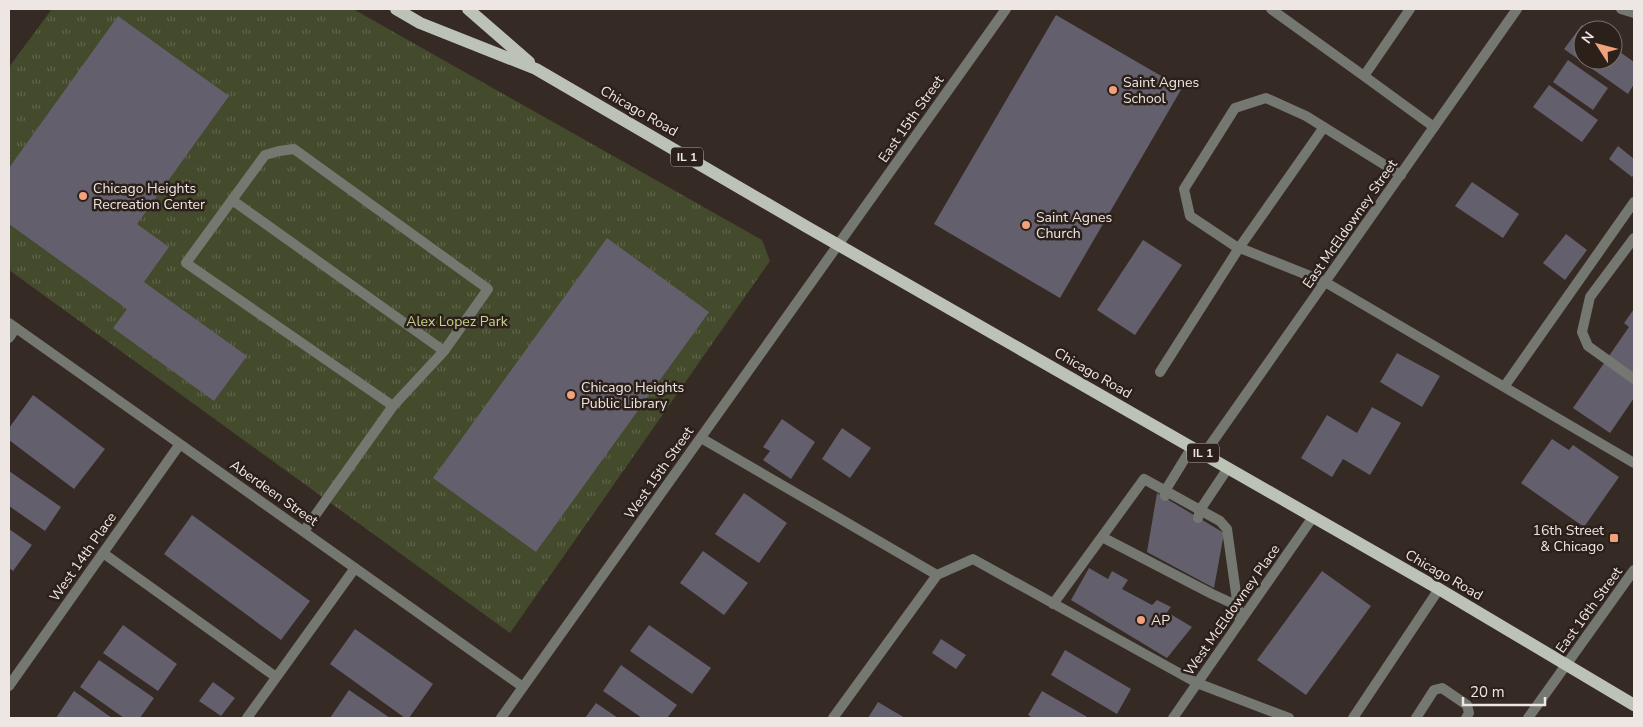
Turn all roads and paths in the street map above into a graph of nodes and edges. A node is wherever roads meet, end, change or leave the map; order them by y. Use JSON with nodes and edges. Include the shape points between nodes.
{"nodes":[{"id":1,"x":396,"y":9,"type":"edge"},
{"id":2,"x":468,"y":9,"type":"edge"},
{"id":3,"x":1006,"y":9,"type":"edge"},
{"id":4,"x":1270,"y":9,"type":"edge"},
{"id":5,"x":1410,"y":9,"type":"edge"},
{"id":6,"x":1517,"y":9,"type":"edge"},
{"id":7,"x":1622,"y":9,"type":"edge"},
{"id":8,"x":1634,"y":13,"type":"edge"},
{"id":9,"x":536,"y":69,"type":"junction"},
{"id":10,"x":1364,"y":76,"type":"junction"},
{"id":11,"x":1324,"y":127,"type":"junction"},
{"id":12,"x":1434,"y":127,"type":"junction"},
{"id":13,"x":1401,"y":175,"type":"junction"},
{"id":14,"x":232,"y":200,"type":"junction"},
{"id":15,"x":1634,"y":202,"type":"edge"},
{"id":16,"x":1634,"y":238,"type":"edge"},
{"id":17,"x":839,"y":245,"type":"junction"},
{"id":18,"x":1240,"y":248,"type":"junction"},
{"id":19,"x":1325,"y":282,"type":"junction"},
{"id":20,"x":12,"y":325,"type":"edge"},
{"id":21,"x":9,"y":338,"type":"edge"},
{"id":22,"x":444,"y":351,"type":"junction"},
{"id":23,"x":1160,"y":372,"type":"dead end"},
{"id":24,"x":1634,"y":379,"type":"edge"},
{"id":25,"x":1504,"y":387,"type":"junction"},
{"id":26,"x":393,"y":406,"type":"junction"},
{"id":27,"x":700,"y":438,"type":"junction"},
{"id":28,"x":180,"y":444,"type":"junction"},
{"id":29,"x":1192,"y":447,"type":"junction"},
{"id":30,"x":1204,"y":454,"type":"junction"},
{"id":31,"x":1634,"y":463,"type":"edge"},
{"id":32,"x":1228,"y":468,"type":"junction"},
{"id":33,"x":1165,"y":494,"type":"junction"},
{"id":34,"x":1199,"y":514,"type":"junction"},
{"id":35,"x":1313,"y":517,"type":"junction"},
{"id":36,"x":304,"y":531,"type":"junction"},
{"id":37,"x":1102,"y":537,"type":"junction"},
{"id":38,"x":103,"y":553,"type":"junction"},
{"id":39,"x":355,"y":568,"type":"junction"},
{"id":40,"x":1634,"y":570,"type":"edge"},
{"id":41,"x":936,"y":576,"type":"junction"},
{"id":42,"x":1439,"y":589,"type":"junction"},
{"id":43,"x":1053,"y":604,"type":"junction"},
{"id":44,"x":1238,"y":606,"type":"junction"},
{"id":45,"x":1240,"y":622,"type":"junction"},
{"id":46,"x":1566,"y":665,"type":"junction"},
{"id":47,"x":276,"y":677,"type":"junction"},
{"id":48,"x":1197,"y":683,"type":"junction"},
{"id":49,"x":9,"y":686,"type":"edge"},
{"id":50,"x":523,"y":688,"type":"junction"},
{"id":51,"x":1634,"y":705,"type":"edge"},
{"id":52,"x":247,"y":718,"type":"edge"},
{"id":53,"x":501,"y":718,"type":"edge"},
{"id":54,"x":833,"y":718,"type":"edge"},
{"id":55,"x":1173,"y":718,"type":"edge"},
{"id":56,"x":1289,"y":718,"type":"edge"},
{"id":57,"x":1353,"y":718,"type":"edge"},
{"id":58,"x":1416,"y":718,"type":"edge"},
{"id":59,"x":1466,"y":718,"type":"edge"},
{"id":60,"x":1528,"y":718,"type":"edge"}],
"edges":[{"from":1,"to":9,"type":"main road","name":"Chicago Road","number":"IL 1","via":[[420,23]]},
{"from":2,"to":9,"type":"main road","name":"Chicago Road","number":"IL 1"},
{"from":3,"to":17,"type":"street","name":"East 15th Street"},
{"from":4,"to":10,"type":"street"},
{"from":5,"to":10,"type":"street"},
{"from":6,"to":12,"type":"street","name":"East McEldowney Street"},
{"from":7,"to":8,"type":"street"},
{"from":9,"to":17,"type":"main road","name":"Chicago Road","number":"IL 1"},
{"from":10,"to":12,"type":"street"},
{"from":11,"to":13,"type":"street"},
{"from":11,"to":18,"type":"street"},
{"from":11,"to":18,"type":"street","via":[[1266,98],[1235,108],[1184,189],[1190,216]]},
{"from":12,"to":13,"type":"street","name":"East McEldowney Street"},
{"from":13,"to":19,"type":"street","name":"East McEldowney Street"},
{"from":14,"to":22,"type":"street"},
{"from":14,"to":22,"type":"street","via":[[265,155],[294,149],[488,290]]},
{"from":14,"to":26,"type":"street","via":[[186,264]]},
{"from":15,"to":25,"type":"street"},
{"from":16,"to":24,"type":"street","via":[[1590,297],[1582,332],[1588,346]]},
{"from":17,"to":27,"type":"street","name":"West 15th Street"},
{"from":17,"to":29,"type":"main road","name":"Chicago Road","number":"IL 1"},
{"from":18,"to":19,"type":"street"},
{"from":18,"to":23,"type":"street"},
{"from":19,"to":25,"type":"street"},
{"from":19,"to":30,"type":"street","name":"East McEldowney Street"},
{"from":20,"to":21,"type":"street"},
{"from":20,"to":28,"type":"street","name":"Aberdeen Street"},
{"from":22,"to":26,"type":"street"},
{"from":25,"to":31,"type":"street"},
{"from":26,"to":36,"type":"street"},
{"from":27,"to":41,"type":"street"},
{"from":27,"to":50,"type":"street","name":"West 15th Street"},
{"from":28,"to":36,"type":"street","name":"Aberdeen Street"},
{"from":28,"to":38,"type":"street","name":"West 14th Place"},
{"from":29,"to":30,"type":"main road","name":"Chicago Road","number":"IL 1"},
{"from":29,"to":33,"type":"street"},
{"from":30,"to":32,"type":"main road","name":"Chicago Road","number":"IL 1"},
{"from":32,"to":34,"type":"street"},
{"from":32,"to":35,"type":"main road","name":"Chicago Road","number":"IL 1"},
{"from":33,"to":34,"type":"street"},
{"from":33,"to":37,"type":"street","via":[[1144,479]]},
{"from":34,"to":44,"type":"street","via":[[1227,529]]},
{"from":35,"to":42,"type":"main road","name":"Chicago Road","number":"IL 1"},
{"from":35,"to":45,"type":"street","name":"West McEldowney Place"},
{"from":36,"to":39,"type":"street","name":"Aberdeen Street"},
{"from":37,"to":43,"type":"street"},
{"from":37,"to":44,"type":"street","via":[[1155,558]]},
{"from":38,"to":47,"type":"street"},
{"from":38,"to":49,"type":"street","name":"West 14th Place"},
{"from":39,"to":47,"type":"street"},
{"from":39,"to":50,"type":"street","name":"Aberdeen Street"},
{"from":40,"to":46,"type":"street","name":"East 16th Street"},
{"from":41,"to":43,"type":"street","via":[[973,559]]},
{"from":41,"to":54,"type":"street"},
{"from":42,"to":46,"type":"main road","name":"Chicago Road","number":"IL 1"},
{"from":42,"to":57,"type":"street"},
{"from":43,"to":48,"type":"street"},
{"from":44,"to":45,"type":"street"},
{"from":45,"to":48,"type":"street","name":"West McEldowney Place"},
{"from":46,"to":51,"type":"main road","name":"Chicago Road","number":"IL 1"},
{"from":46,"to":60,"type":"street","name":"East 16th Street"},
{"from":47,"to":52,"type":"street"},
{"from":48,"to":55,"type":"street","name":"West McEldowney Place"},
{"from":48,"to":56,"type":"street"},
{"from":50,"to":53,"type":"street","name":"West 15th Street"},
{"from":58,"to":59,"type":"street","via":[[1434,690],[1442,688],[1467,705],[1469,713]]}]}
